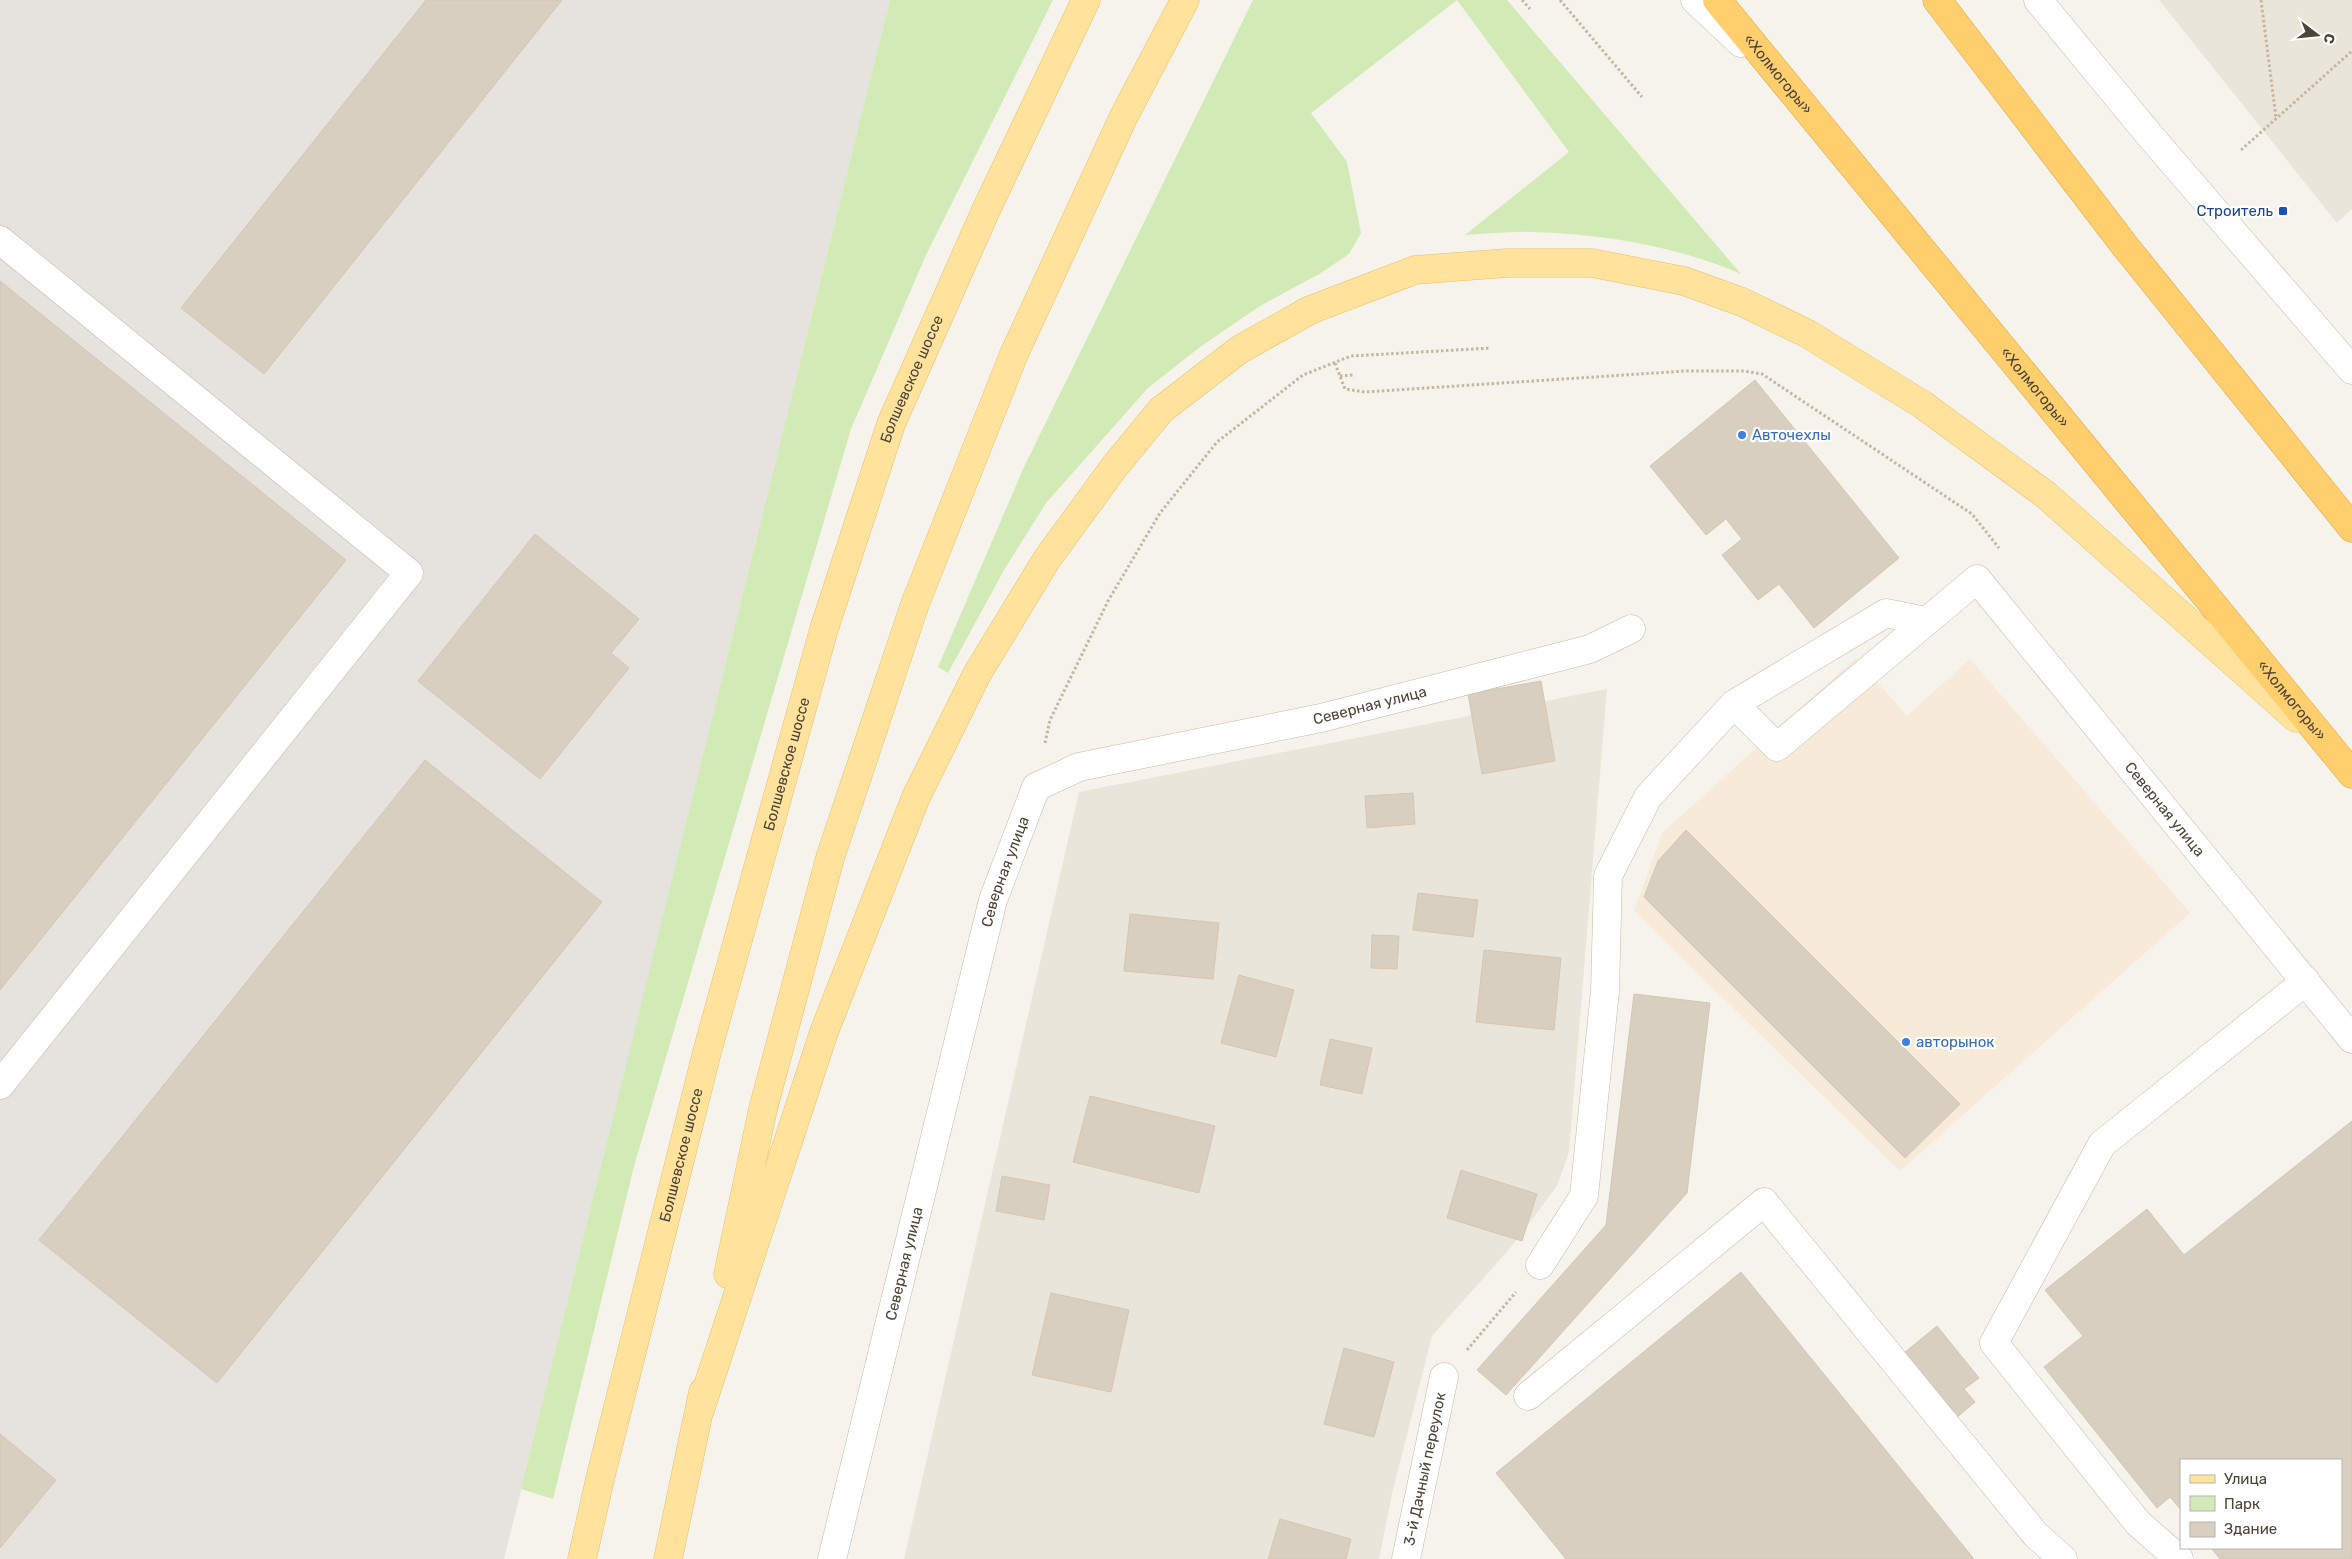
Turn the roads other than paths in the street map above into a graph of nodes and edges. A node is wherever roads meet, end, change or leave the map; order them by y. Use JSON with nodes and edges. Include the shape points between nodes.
{"nodes":[{"id":1,"x":1086,"y":0,"type":"edge"},
{"id":2,"x":1185,"y":0,"type":"edge"},
{"id":3,"x":1695,"y":0,"type":"edge"},
{"id":4,"x":1717,"y":0,"type":"edge"},
{"id":5,"x":1937,"y":0,"type":"edge"},
{"id":6,"x":2038,"y":0,"type":"edge"},
{"id":7,"x":1782,"y":82,"type":"junction"},
{"id":8,"x":0,"y":240,"type":"edge"},
{"id":9,"x":2352,"y":370,"type":"edge"},
{"id":10,"x":2352,"y":528,"type":"edge"},
{"id":11,"x":1926,"y":622,"type":"junction"},
{"id":12,"x":1631,"y":629,"type":"dead end"},
{"id":13,"x":1734,"y":704,"type":"junction"},
{"id":14,"x":2344,"y":764,"type":"edge"},
{"id":15,"x":2306,"y":981,"type":"junction"},
{"id":16,"x":2352,"y":1038,"type":"edge"},
{"id":17,"x":0,"y":1086,"type":"edge"},
{"id":18,"x":1540,"y":1265,"type":"road end"},
{"id":19,"x":1444,"y":1377,"type":"road end"},
{"id":20,"x":1528,"y":1396,"type":"dead end"},
{"id":21,"x":700,"y":1410,"type":"junction"},
{"id":22,"x":582,"y":1559,"type":"edge"},
{"id":23,"x":668,"y":1559,"type":"edge"},
{"id":24,"x":832,"y":1559,"type":"edge"},
{"id":25,"x":1406,"y":1559,"type":"edge"},
{"id":26,"x":2063,"y":1559,"type":"edge"},
{"id":27,"x":2179,"y":1559,"type":"edge"}],
"edges":[{"from":1,"to":22,"type":"main road","name":"Болшевское шоссе","via":[[986,210],[891,424],[824,629],[707,1052]]},
{"from":2,"to":21,"type":"main road","via":[[1124,116],[1014,354],[915,604],[830,858],[771,1080]]},
{"from":3,"to":7,"type":"street"},
{"from":4,"to":7,"type":"highway","name":"«Холмогоры»"},
{"from":5,"to":10,"type":"highway","via":[[2126,246]]},
{"from":6,"to":9,"type":"street"},
{"from":7,"to":14,"type":"highway","name":"«Холмогоры»"},
{"from":8,"to":17,"type":"street","via":[[409,573]]},
{"from":11,"to":13,"type":"street","via":[[1886,613]]},
{"from":11,"to":13,"type":"street","via":[[1777,747]]},
{"from":11,"to":15,"type":"street","name":"Северная улица","via":[[1977,579]]},
{"from":12,"to":24,"type":"street","name":"Северная улица","via":[[1590,648],[1321,718],[1079,767],[1036,787],[993,900]]},
{"from":13,"to":18,"type":"street","via":[[1648,797],[1608,876],[1605,991],[1584,1196]]},
{"from":14,"to":21,"type":"main road","via":[[2046,495],[1923,406],[1808,334],[1742,302],[1684,281],[1592,263],[1507,263],[1415,270],[1310,310],[1239,350],[1161,410],[1047,558],[977,674],[916,797],[824,1032]]},
{"from":15,"to":16,"type":"street","name":"Северная улица"},
{"from":15,"to":27,"type":"street","via":[[2102,1144],[1994,1343],[2138,1523]]},
{"from":19,"to":25,"type":"street","name":"3-й Дачный переулок"},
{"from":20,"to":26,"type":"street","via":[[1764,1202],[2036,1536]]},
{"from":21,"to":23,"type":"main road"}]}
